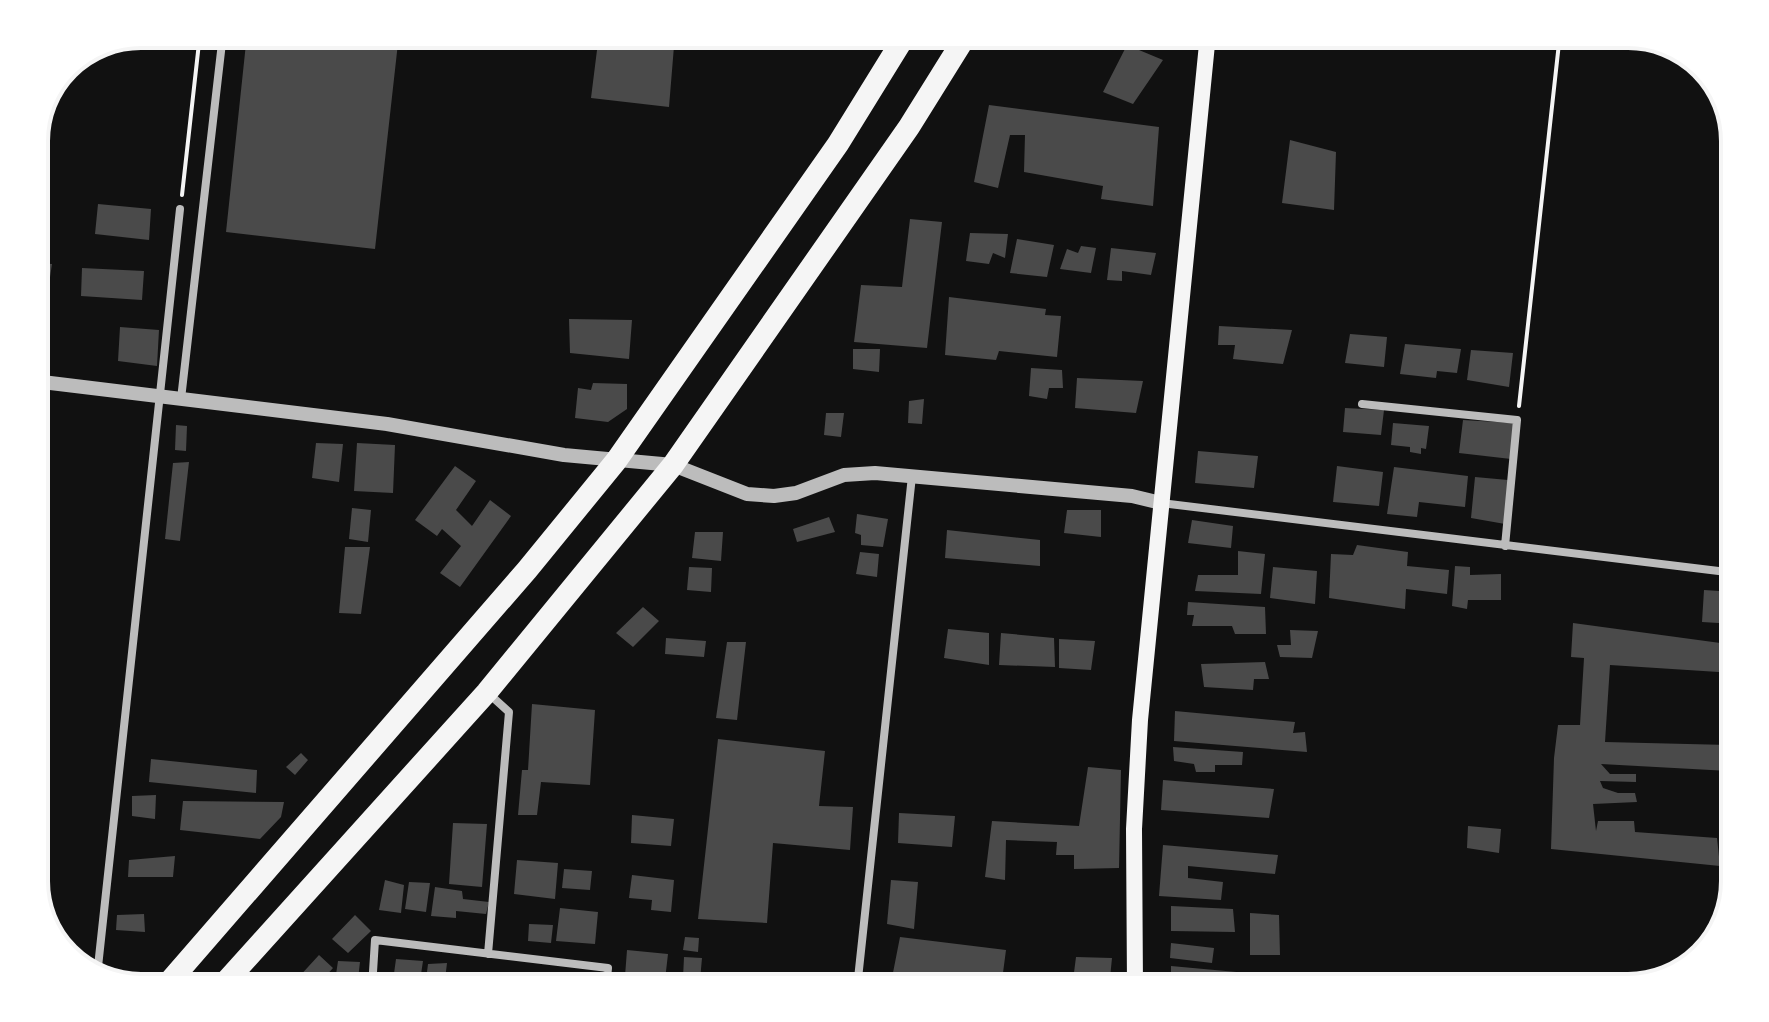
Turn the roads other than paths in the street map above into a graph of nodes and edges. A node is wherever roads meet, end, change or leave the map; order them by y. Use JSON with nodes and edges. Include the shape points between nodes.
{"nodes":[{"id":1,"x":221,"y":48,"type":"edge"},
{"id":2,"x":897,"y":48,"type":"edge"},
{"id":3,"x":958,"y":48,"type":"edge"},
{"id":4,"x":1207,"y":48,"type":"edge"},
{"id":5,"x":180,"y":209,"type":"road end"},
{"id":6,"x":48,"y":383,"type":"edge"},
{"id":7,"x":160,"y":397,"type":"junction"},
{"id":8,"x":181,"y":399,"type":"junction"},
{"id":9,"x":1362,"y":404,"type":"dead end"},
{"id":10,"x":616,"y":461,"type":"junction"},
{"id":11,"x":673,"y":465,"type":"junction"},
{"id":12,"x":912,"y":476,"type":"junction"},
{"id":13,"x":1161,"y":503,"type":"junction"},
{"id":14,"x":1505,"y":546,"type":"junction"},
{"id":15,"x":1721,"y":571,"type":"edge"},
{"id":16,"x":487,"y":692,"type":"junction"},
{"id":17,"x":488,"y":954,"type":"junction"},
{"id":18,"x":98,"y":964,"type":"edge"},
{"id":19,"x":176,"y":974,"type":"edge"},
{"id":20,"x":233,"y":974,"type":"edge"},
{"id":21,"x":373,"y":974,"type":"edge"},
{"id":22,"x":607,"y":974,"type":"edge"},
{"id":23,"x":859,"y":974,"type":"edge"},
{"id":24,"x":1135,"y":974,"type":"edge"}],
"edges":[{"from":1,"to":8,"type":"street"},
{"from":2,"to":10,"type":"highway","via":[[838,144]]},
{"from":3,"to":11,"type":"highway","via":[[900,141]]},
{"from":4,"to":13,"type":"main road"},
{"from":5,"to":7,"type":"street"},
{"from":6,"to":7,"type":"street"},
{"from":7,"to":8,"type":"street"},
{"from":7,"to":18,"type":"street"},
{"from":8,"to":10,"type":"street","via":[[387,424]]},
{"from":9,"to":14,"type":"street","via":[[1517,420]]},
{"from":10,"to":11,"type":"street"},
{"from":10,"to":19,"type":"highway"},
{"from":11,"to":12,"type":"street","via":[[747,494],[774,496],[844,475]]},
{"from":11,"to":16,"type":"highway"},
{"from":12,"to":13,"type":"street"},
{"from":12,"to":23,"type":"street"},
{"from":13,"to":14,"type":"street"},
{"from":13,"to":24,"type":"main road","via":[[1135,814]]},
{"from":14,"to":15,"type":"street"},
{"from":16,"to":17,"type":"street","via":[[509,712]]},
{"from":16,"to":20,"type":"highway"},
{"from":17,"to":21,"type":"street","via":[[375,940]]},
{"from":17,"to":22,"type":"street","via":[[608,968]]}]}
